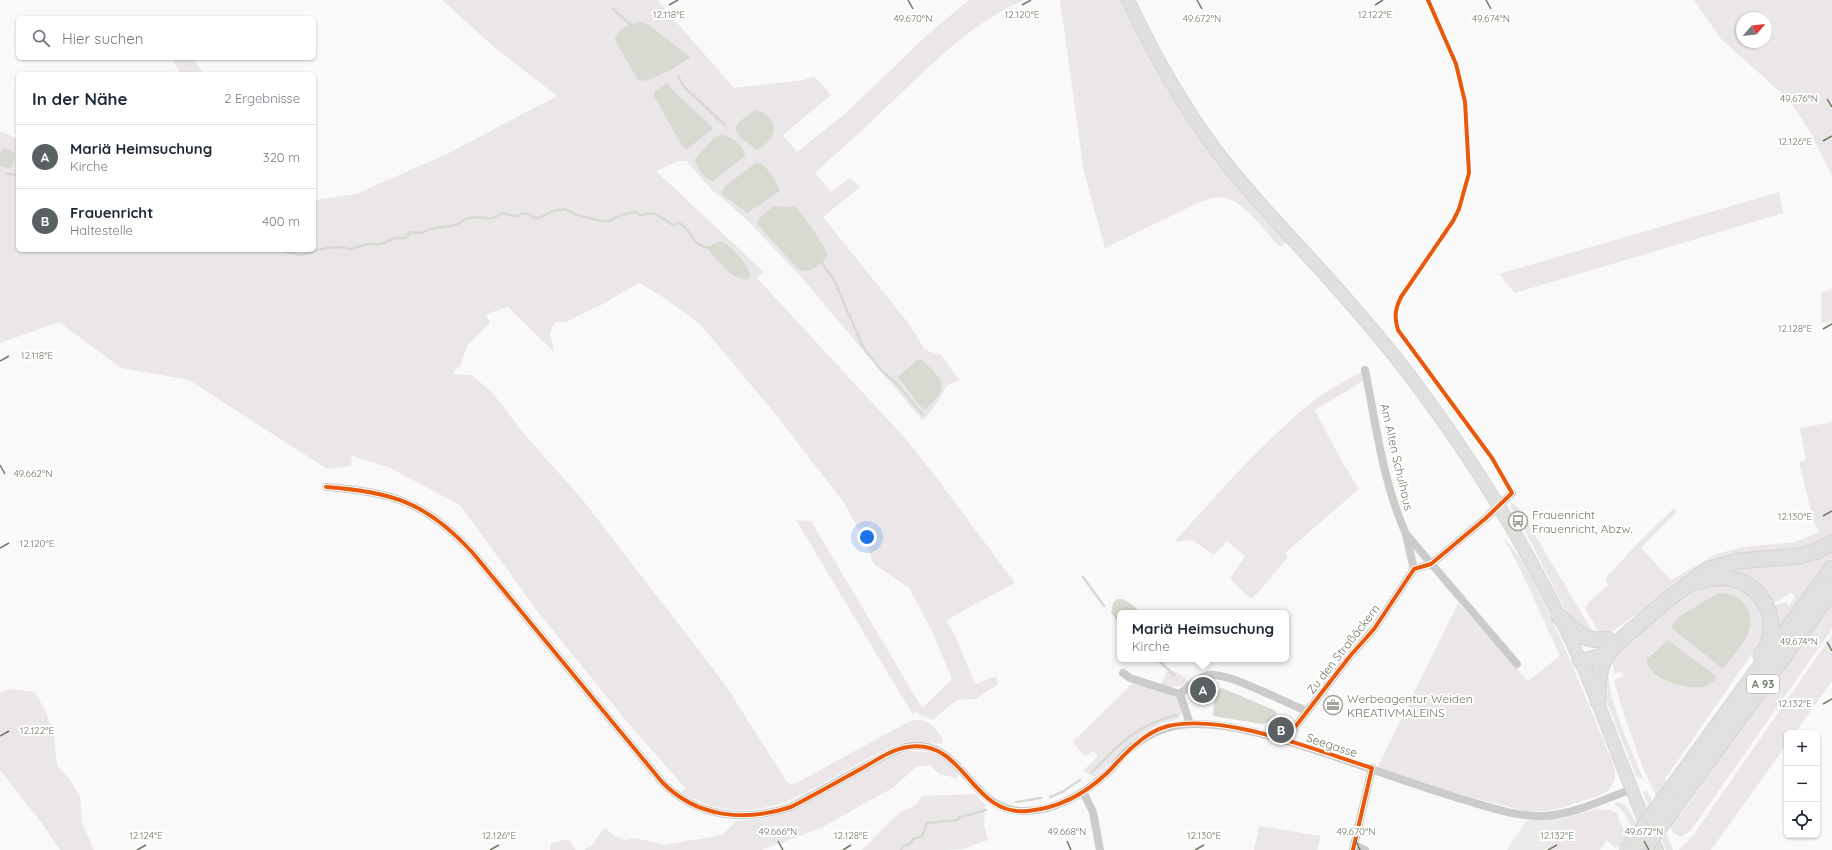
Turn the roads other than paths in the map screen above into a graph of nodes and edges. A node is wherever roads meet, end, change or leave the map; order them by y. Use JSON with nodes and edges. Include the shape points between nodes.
{"nodes":[{"id":1,"x":1128,"y":0,"type":"edge"},
{"id":2,"x":1365,"y":370,"type":"dead end"},
{"id":3,"x":326,"y":487,"type":"dead end"},
{"id":4,"x":1512,"y":493,"type":"dead end"},
{"id":5,"x":1499,"y":506,"type":"junction"},
{"id":6,"x":1406,"y":534,"type":"junction"},
{"id":7,"x":1832,"y":543,"type":"edge"},
{"id":8,"x":1431,"y":564,"type":"junction"},
{"id":9,"x":1832,"y":568,"type":"edge"},
{"id":10,"x":1414,"y":569,"type":"junction"},
{"id":11,"x":1689,"y":584,"type":"junction"},
{"id":12,"x":1832,"y":590,"type":"edge"},
{"id":13,"x":1560,"y":616,"type":"junction"},
{"id":14,"x":1610,"y":643,"type":"junction"},
{"id":15,"x":1580,"y":660,"type":"junction"},
{"id":16,"x":1517,"y":664,"type":"dead end"},
{"id":17,"x":1124,"y":673,"type":"dead end"},
{"id":18,"x":1180,"y":694,"type":"junction"},
{"id":19,"x":1737,"y":698,"type":"junction"},
{"id":20,"x":1598,"y":701,"type":"junction"},
{"id":21,"x":1306,"y":711,"type":"junction"},
{"id":22,"x":1190,"y":724,"type":"junction"},
{"id":23,"x":1285,"y":740,"type":"junction"},
{"id":24,"x":1372,"y":768,"type":"junction"},
{"id":25,"x":1632,"y":789,"type":"junction"},
{"id":26,"x":1083,"y":792,"type":"junction"},
{"id":27,"x":1354,"y":848,"type":"edge"},
{"id":28,"x":1100,"y":850,"type":"edge"},
{"id":29,"x":1365,"y":850,"type":"edge"},
{"id":30,"x":1627,"y":850,"type":"edge"},
{"id":31,"x":1643,"y":850,"type":"edge"},
{"id":32,"x":1657,"y":850,"type":"edge"}],
"edges":[{"from":1,"to":5,"type":"main road","via":[[1172,86],[1215,150],[1379,337],[1442,420]]},
{"from":2,"to":6,"type":"street","name":"Am Alten Schulhaus","via":[[1389,483]]},
{"from":3,"to":26,"type":"street","name":"Seegasse","via":[[377,492],[429,514],[452,531],[662,782],[673,793],[699,808],[744,816],[777,812],[906,747],[932,748],[942,752],[987,798],[1000,807],[1027,811],[1050,807],[1073,799]]},
{"from":4,"to":5,"type":"street"},
{"from":5,"to":8,"type":"street"},
{"from":5,"to":13,"type":"main road"},
{"from":6,"to":8,"type":"street","name":"Am Alten Schulhaus"},
{"from":6,"to":10,"type":"street"},
{"from":7,"to":11,"type":"highway","via":[[1799,556],[1727,563],[1702,574]]},
{"from":8,"to":10,"type":"street"},
{"from":8,"to":16,"type":"street","name":"Am Alten Schulhaus"},
{"from":9,"to":19,"type":"highway","number":"A 93"},
{"from":10,"to":21,"type":"street","name":"Zu den Straßäckern","via":[[1374,629]]},
{"from":11,"to":14,"type":"highway"},
{"from":11,"to":19,"type":"highway","via":[[1718,578],[1742,582],[1753,588],[1769,611],[1769,641]]},
{"from":12,"to":31,"type":"highway","number":"A 93","bridge":true},
{"from":13,"to":14,"type":"highway","via":[[1586,639]]},
{"from":13,"to":15,"type":"main road"},
{"from":14,"to":15,"type":"highway","via":[[1595,659]]},
{"from":14,"to":20,"type":"highway","via":[[1598,681]]},
{"from":15,"to":20,"type":"main road"},
{"from":17,"to":18,"type":"street","via":[[1130,678]]},
{"from":18,"to":21,"type":"street","via":[[1204,676],[1217,675],[1248,685]]},
{"from":18,"to":22,"type":"street"},
{"from":19,"to":30,"type":"highway","number":"A 93","bridge":true},
{"from":20,"to":25,"type":"main road"},
{"from":21,"to":23,"type":"street","name":"Zu den Straßäckern"},
{"from":22,"to":23,"type":"street","name":"Seegasse","via":[[1228,727]]},
{"from":22,"to":26,"type":"street","name":"Seegasse","via":[[1168,726],[1146,737]]},
{"from":23,"to":24,"type":"street","name":"Seegasse"},
{"from":24,"to":25,"type":"street","name":"Seegasse","via":[[1435,791],[1501,811],[1529,816],[1560,814]]},
{"from":24,"to":27,"type":"street"},
{"from":25,"to":32,"type":"main road"},
{"from":26,"to":28,"type":"street","via":[[1093,812]]},
{"from":27,"to":29,"type":"street"}]}
